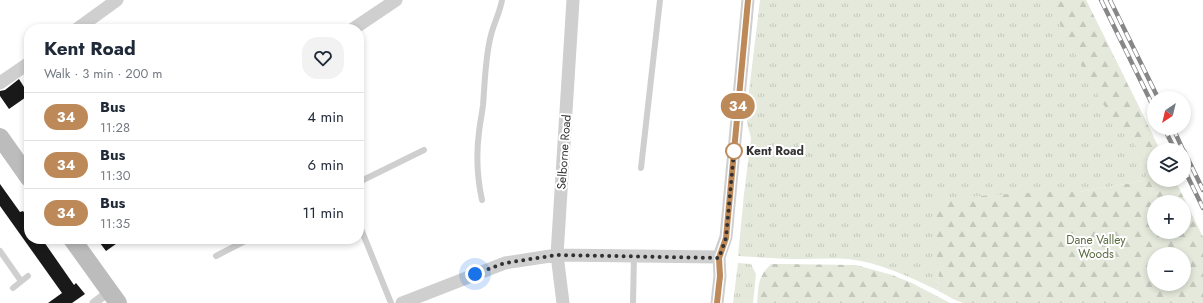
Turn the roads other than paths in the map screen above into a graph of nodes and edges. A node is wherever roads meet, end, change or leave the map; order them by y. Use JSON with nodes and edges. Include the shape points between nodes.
{"nodes":[{"id":1,"x":118,"y":0,"type":"edge"},
{"id":2,"x":396,"y":0,"type":"edge"},
{"id":3,"x":502,"y":0,"type":"edge"},
{"id":4,"x":573,"y":0,"type":"edge"},
{"id":5,"x":660,"y":0,"type":"edge"},
{"id":6,"x":748,"y":0,"type":"edge"},
{"id":7,"x":83,"y":24,"type":"edge"},
{"id":8,"x":360,"y":24,"type":"edge"},
{"id":9,"x":24,"y":66,"type":"edge"},
{"id":10,"x":0,"y":83,"type":"edge"},
{"id":11,"x":0,"y":137,"type":"edge"},
{"id":12,"x":424,"y":150,"type":"dead end"},
{"id":13,"x":641,"y":168,"type":"dead end"},
{"id":14,"x":24,"y":171,"type":"edge"},
{"id":15,"x":364,"y":180,"type":"edge"},
{"id":16,"x":482,"y":200,"type":"dead end"},
{"id":17,"x":364,"y":236,"type":"edge"},
{"id":18,"x":76,"y":244,"type":"edge"},
{"id":19,"x":239,"y":244,"type":"edge"},
{"id":20,"x":0,"y":251,"type":"edge"},
{"id":21,"x":557,"y":255,"type":"junction"},
{"id":22,"x":216,"y":256,"type":"dead end"},
{"id":23,"x":634,"y":256,"type":"junction"},
{"id":24,"x":719,"y":258,"type":"junction"},
{"id":25,"x":28,"y":276,"type":"dead end"},
{"id":26,"x":21,"y":281,"type":"junction"},
{"id":27,"x":13,"y":288,"type":"dead end"},
{"id":28,"x":114,"y":297,"type":"edge"},
{"id":29,"x":94,"y":303,"type":"edge"},
{"id":30,"x":391,"y":303,"type":"edge"},
{"id":31,"x":402,"y":303,"type":"edge"},
{"id":32,"x":563,"y":303,"type":"edge"},
{"id":33,"x":633,"y":303,"type":"edge"},
{"id":34,"x":717,"y":303,"type":"edge"}],
"edges":[{"from":1,"to":7,"type":"street"},
{"from":2,"to":8,"type":"street"},
{"from":3,"to":16,"type":"lane","via":[[491,33],[479,133],[477,162]]},
{"from":4,"to":21,"type":"street","name":"Selborne Road"},
{"from":5,"to":13,"type":"lane"},
{"from":6,"to":24,"type":"street","via":[[726,238]]},
{"from":9,"to":10,"type":"street"},
{"from":11,"to":14,"type":"main road"},
{"from":12,"to":15,"type":"lane"},
{"from":17,"to":30,"type":"lane"},
{"from":18,"to":28,"type":"main road"},
{"from":19,"to":22,"type":"lane"},
{"from":20,"to":26,"type":"lane"},
{"from":21,"to":23,"type":"street"},
{"from":21,"to":31,"type":"street","via":[[505,263]]},
{"from":21,"to":32,"type":"street","name":"Selborne Road"},
{"from":23,"to":24,"type":"street"},
{"from":23,"to":33,"type":"lane"},
{"from":24,"to":34,"type":"street"},
{"from":25,"to":26,"type":"lane"},
{"from":26,"to":27,"type":"lane"},
{"from":28,"to":29,"type":"street"}]}
